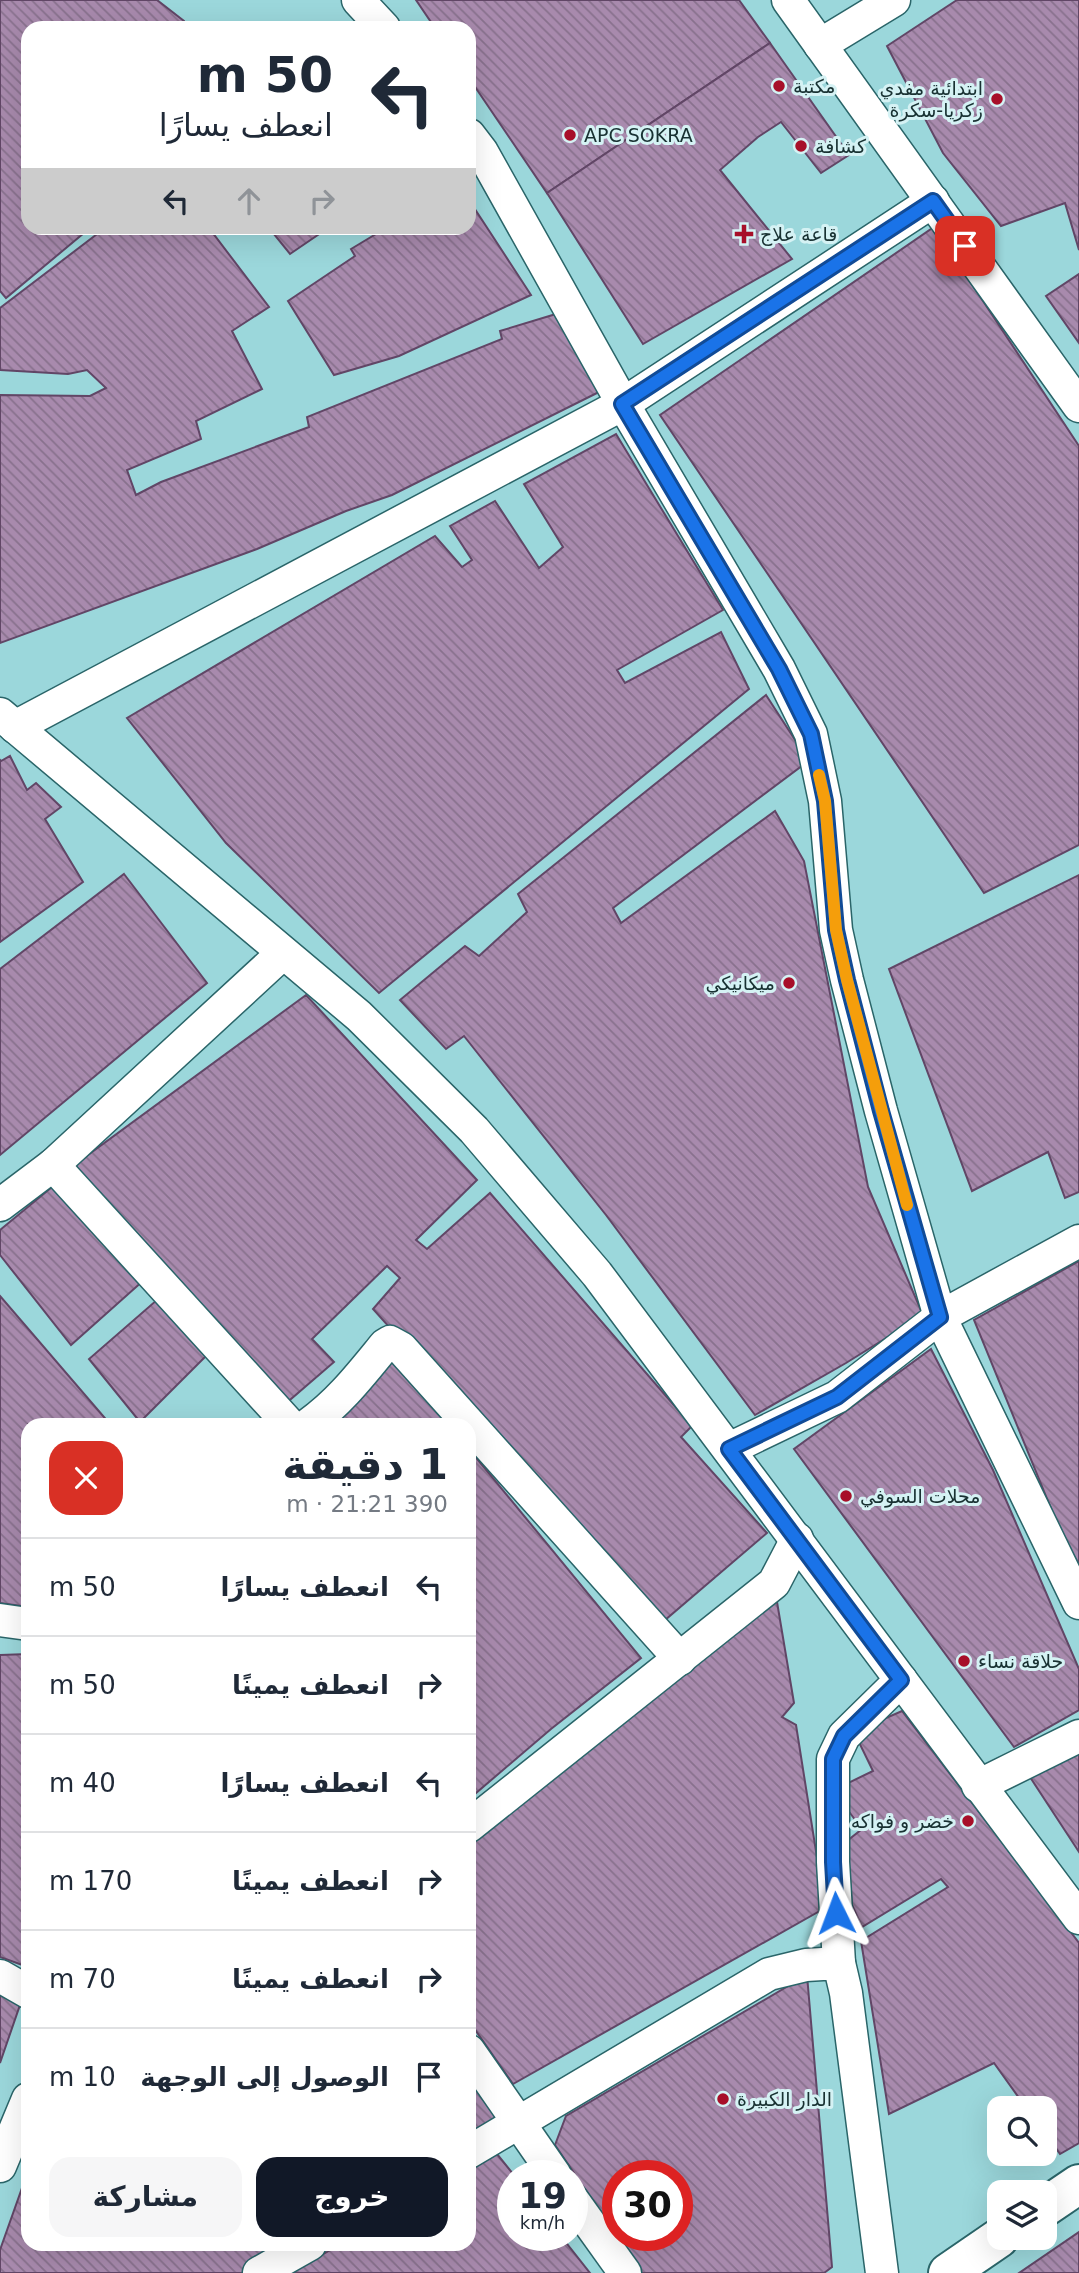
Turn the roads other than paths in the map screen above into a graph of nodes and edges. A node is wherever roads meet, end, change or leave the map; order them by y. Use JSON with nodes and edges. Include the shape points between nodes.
{"nodes":[{"id":1,"x":358,"y":0,"type":"edge"},
{"id":2,"x":788,"y":0,"type":"edge"},
{"id":3,"x":894,"y":0,"type":"edge"},
{"id":4,"x":378,"y":21,"type":"edge"},
{"id":5,"x":820,"y":45,"type":"junction"},
{"id":6,"x":476,"y":144,"type":"edge"},
{"id":7,"x":933,"y":201,"type":"junction"},
{"id":8,"x":622,"y":404,"type":"junction"},
{"id":9,"x":1079,"y":406,"type":"edge"},
{"id":10,"x":8,"y":720,"type":"edge"},
{"id":11,"x":283,"y":953,"type":"junction"},
{"id":12,"x":52,"y":1165,"type":"junction"},
{"id":13,"x":0,"y":1205,"type":"edge"},
{"id":14,"x":1079,"y":1241,"type":"edge"},
{"id":15,"x":940,"y":1317,"type":"junction"},
{"id":16,"x":284,"y":1418,"type":"edge"},
{"id":17,"x":318,"y":1418,"type":"edge"},
{"id":18,"x":464,"y":1418,"type":"edge"},
{"id":19,"x":476,"y":1432,"type":"edge"},
{"id":20,"x":729,"y":1449,"type":"junction"},
{"id":21,"x":797,"y":1539,"type":"junction"},
{"id":22,"x":1079,"y":1603,"type":"edge"},
{"id":23,"x":0,"y":1620,"type":"edge"},
{"id":24,"x":21,"y":1623,"type":"edge"},
{"id":25,"x":680,"y":1659,"type":"junction"},
{"id":26,"x":901,"y":1680,"type":"junction"},
{"id":27,"x":1079,"y":1736,"type":"edge"},
{"id":28,"x":978,"y":1786,"type":"junction"},
{"id":29,"x":476,"y":1820,"type":"edge"},
{"id":30,"x":1079,"y":1917,"type":"edge"},
{"id":31,"x":839,"y":1964,"type":"junction"},
{"id":32,"x":0,"y":1976,"type":"edge"},
{"id":33,"x":21,"y":1988,"type":"edge"},
{"id":34,"x":476,"y":2061,"type":"edge"},
{"id":35,"x":21,"y":2116,"type":"edge"},
{"id":36,"x":518,"y":2123,"type":"junction"},
{"id":37,"x":476,"y":2148,"type":"edge"},
{"id":38,"x":544,"y":2160,"type":"edge"},
{"id":39,"x":0,"y":2166,"type":"edge"},
{"id":40,"x":1079,"y":2184,"type":"edge"},
{"id":41,"x":1057,"y":2199,"type":"edge"},
{"id":42,"x":588,"y":2221,"type":"edge"},
{"id":43,"x":987,"y":2246,"type":"edge"},
{"id":44,"x":298,"y":2251,"type":"edge"},
{"id":45,"x":259,"y":2273,"type":"edge"},
{"id":46,"x":625,"y":2273,"type":"edge"},
{"id":47,"x":882,"y":2273,"type":"edge"},
{"id":48,"x":948,"y":2273,"type":"edge"}],
"edges":[{"from":1,"to":4,"type":"street"},
{"from":2,"to":5,"type":"street"},
{"from":3,"to":5,"type":"street"},
{"from":5,"to":7,"type":"street"},
{"from":6,"to":8,"type":"street"},
{"from":7,"to":8,"type":"street"},
{"from":7,"to":9,"type":"street"},
{"from":8,"to":10,"type":"street"},
{"from":8,"to":15,"type":"street","via":[[779,669],[811,734],[825,801],[836,930],[847,980]]},
{"from":10,"to":11,"type":"street"},
{"from":11,"to":12,"type":"street"},
{"from":11,"to":20,"type":"street","via":[[359,1016],[474,1130],[597,1275]]},
{"from":12,"to":13,"type":"street"},
{"from":12,"to":16,"type":"street"},
{"from":14,"to":15,"type":"street"},
{"from":15,"to":20,"type":"street","via":[[837,1397]]},
{"from":15,"to":22,"type":"street"},
{"from":17,"to":18,"type":"street","via":[[390,1342],[401,1348]]},
{"from":19,"to":25,"type":"street"},
{"from":20,"to":21,"type":"street"},
{"from":21,"to":25,"type":"street","via":[[774,1583]]},
{"from":21,"to":26,"type":"street"},
{"from":23,"to":24,"type":"street"},
{"from":25,"to":29,"type":"street"},
{"from":26,"to":28,"type":"street"},
{"from":26,"to":31,"type":"street","via":[[844,1736],[833,1759]]},
{"from":27,"to":28,"type":"street"},
{"from":28,"to":30,"type":"street"},
{"from":31,"to":36,"type":"street","via":[[806,1965],[769,1974]]},
{"from":31,"to":47,"type":"street"},
{"from":32,"to":33,"type":"street"},
{"from":34,"to":36,"type":"street"},
{"from":35,"to":39,"type":"street"},
{"from":36,"to":37,"type":"street"},
{"from":36,"to":38,"type":"street"},
{"from":40,"to":41,"type":"street"},
{"from":42,"to":46,"type":"street"},
{"from":43,"to":48,"type":"street"},
{"from":44,"to":45,"type":"street"}]}
